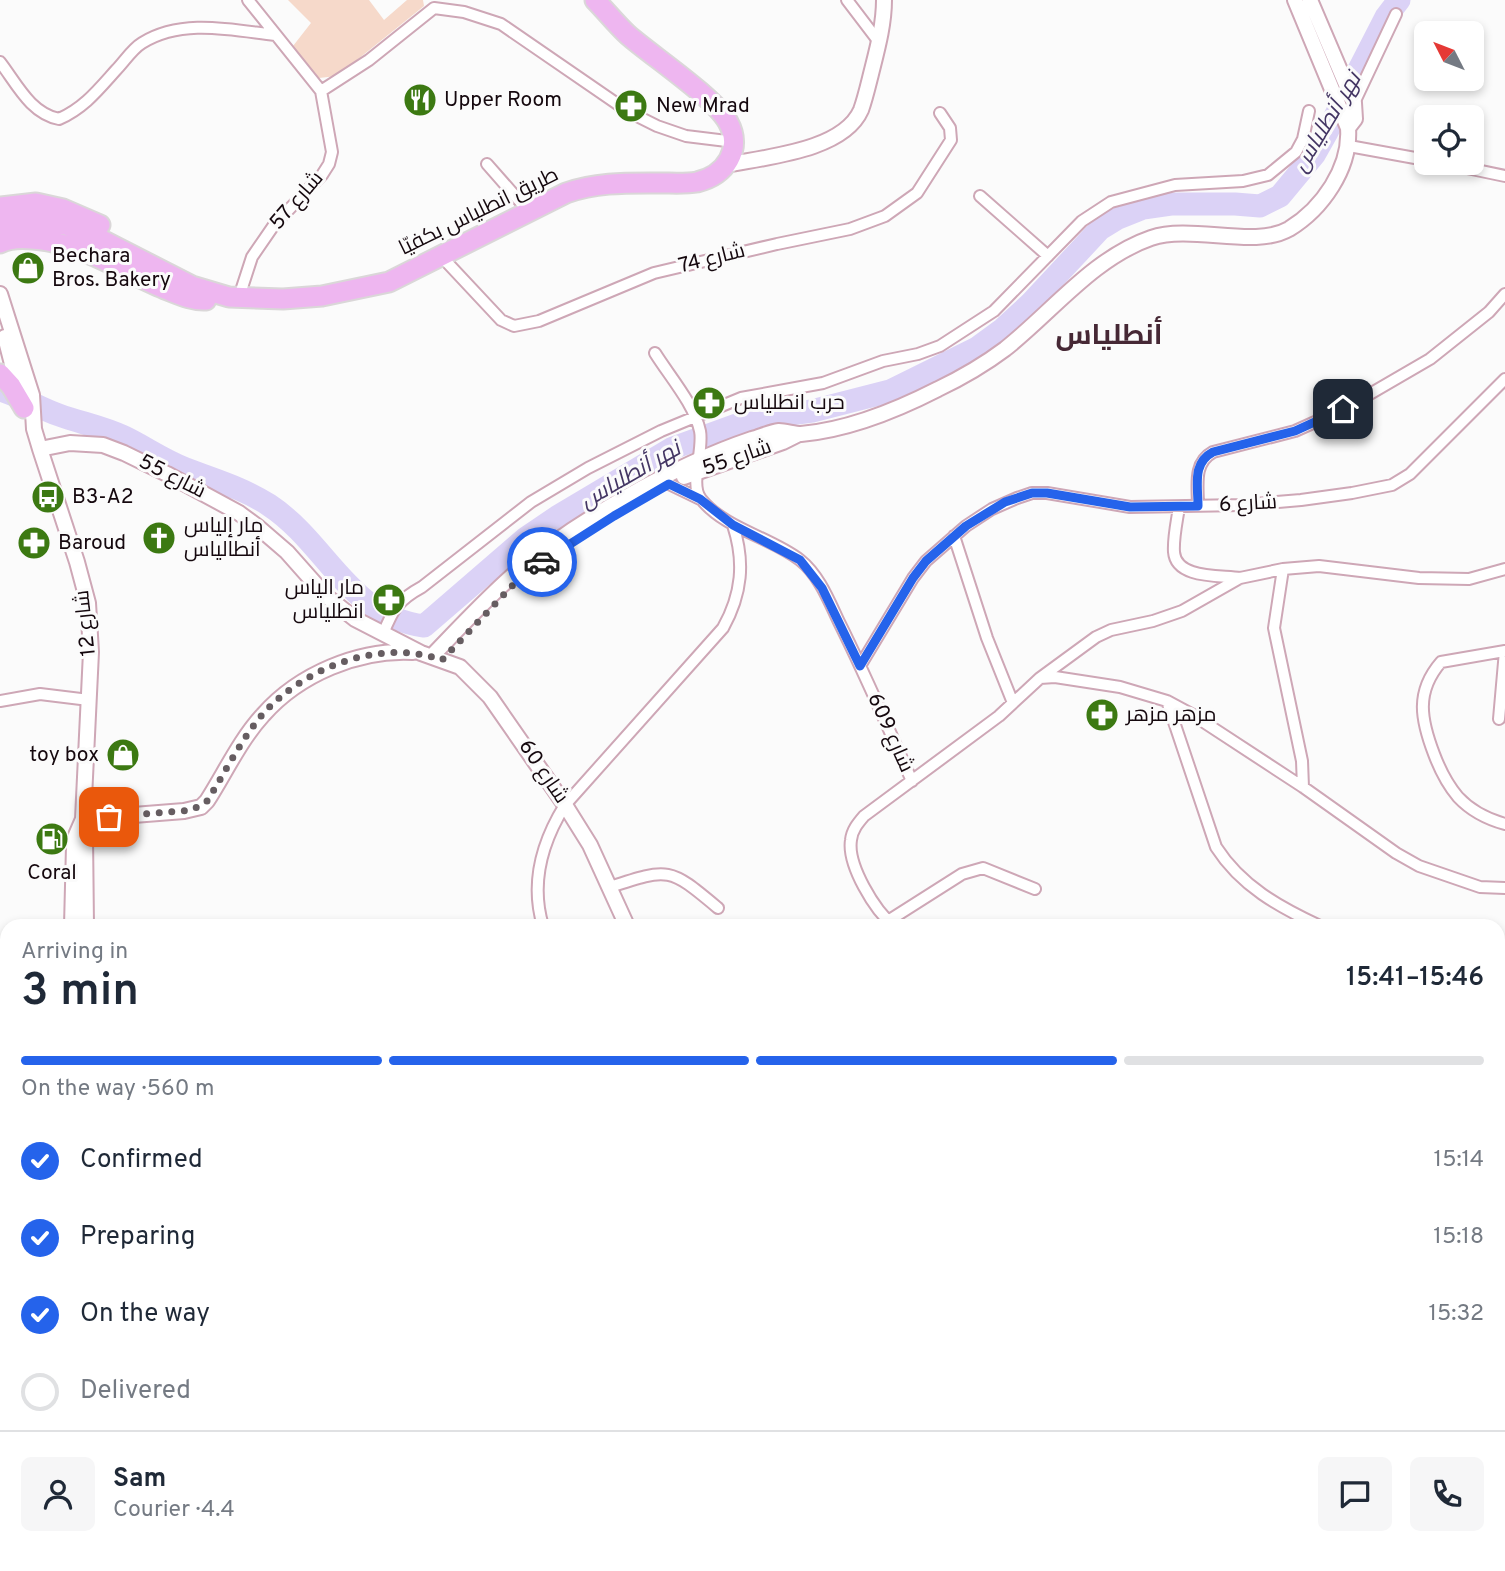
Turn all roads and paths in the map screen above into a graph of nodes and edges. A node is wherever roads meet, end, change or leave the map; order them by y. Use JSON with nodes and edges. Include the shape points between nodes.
{"nodes":[{"id":1,"x":248,"y":0,"type":"edge"},
{"id":2,"x":595,"y":0,"type":"edge"},
{"id":3,"x":847,"y":0,"type":"edge"},
{"id":4,"x":884,"y":0,"type":"edge"},
{"id":5,"x":1295,"y":0,"type":"edge"},
{"id":6,"x":1310,"y":0,"type":"edge"},
{"id":7,"x":433,"y":4,"type":"edge"},
{"id":8,"x":1396,"y":14,"type":"dead end"},
{"id":9,"x":275,"y":35,"type":"junction"},
{"id":10,"x":879,"y":42,"type":"junction"},
{"id":11,"x":0,"y":62,"type":"edge"},
{"id":12,"x":321,"y":91,"type":"junction"},
{"id":13,"x":1352,"y":99,"type":"junction"},
{"id":14,"x":1309,"y":111,"type":"dead end"},
{"id":15,"x":940,"y":113,"type":"dead end"},
{"id":16,"x":1345,"y":123,"type":"junction"},
{"id":17,"x":735,"y":142,"type":"junction"},
{"id":18,"x":1349,"y":146,"type":"junction"},
{"id":19,"x":1414,"y":158,"type":"edge"},
{"id":20,"x":487,"y":164,"type":"dead end"},
{"id":21,"x":726,"y":165,"type":"junction"},
{"id":22,"x":1484,"y":172,"type":"edge"},
{"id":23,"x":1505,"y":176,"type":"edge"},
{"id":24,"x":980,"y":196,"type":"dead end"},
{"id":25,"x":0,"y":207,"type":"edge"},
{"id":26,"x":530,"y":213,"type":"junction"},
{"id":27,"x":0,"y":223,"type":"edge"},
{"id":28,"x":0,"y":243,"type":"edge"},
{"id":29,"x":1048,"y":256,"type":"junction"},
{"id":30,"x":442,"y":257,"type":"junction"},
{"id":31,"x":0,"y":294,"type":"edge"},
{"id":32,"x":1505,"y":294,"type":"edge"},
{"id":33,"x":230,"y":296,"type":"junction"},
{"id":34,"x":0,"y":323,"type":"edge"},
{"id":35,"x":655,"y":353,"type":"dead end"},
{"id":36,"x":1505,"y":379,"type":"edge"},
{"id":37,"x":22,"y":401,"type":"edge"},
{"id":38,"x":694,"y":416,"type":"junction"},
{"id":39,"x":40,"y":449,"type":"junction"},
{"id":40,"x":699,"y":460,"type":"junction"},
{"id":41,"x":669,"y":484,"type":"junction"},
{"id":42,"x":700,"y":499,"type":"junction"},
{"id":43,"x":1198,"y":506,"type":"junction"},
{"id":44,"x":1179,"y":507,"type":"junction"},
{"id":45,"x":733,"y":525,"type":"junction"},
{"id":46,"x":954,"y":536,"type":"junction"},
{"id":47,"x":1283,"y":569,"type":"junction"},
{"id":48,"x":1505,"y":569,"type":"edge"},
{"id":49,"x":1240,"y":578,"type":"junction"},
{"id":50,"x":379,"y":629,"type":"junction"},
{"id":51,"x":1505,"y":651,"type":"edge"},
{"id":52,"x":432,"y":656,"type":"junction"},
{"id":53,"x":363,"y":657,"type":"junction"},
{"id":54,"x":860,"y":666,"type":"junction"},
{"id":55,"x":1040,"y":678,"type":"junction"},
{"id":56,"x":89,"y":700,"type":"junction"},
{"id":57,"x":0,"y":701,"type":"edge"},
{"id":58,"x":1167,"y":701,"type":"junction"},
{"id":59,"x":1013,"y":704,"type":"junction"},
{"id":60,"x":1499,"y":719,"type":"dead end"},
{"id":61,"x":912,"y":782,"type":"junction"},
{"id":62,"x":1303,"y":787,"type":"junction"},
{"id":63,"x":565,"y":805,"type":"junction"},
{"id":64,"x":82,"y":822,"type":"junction"},
{"id":65,"x":1505,"y":824,"type":"edge"},
{"id":66,"x":610,"y":887,"type":"junction"},
{"id":67,"x":1505,"y":888,"type":"edge"},
{"id":68,"x":1035,"y":889,"type":"dead end"},
{"id":69,"x":718,"y":908,"type":"dead end"},
{"id":70,"x":72,"y":919,"type":"edge"},
{"id":71,"x":86,"y":919,"type":"edge"},
{"id":72,"x":542,"y":919,"type":"edge"},
{"id":73,"x":623,"y":919,"type":"edge"},
{"id":74,"x":887,"y":919,"type":"edge"},
{"id":75,"x":898,"y":919,"type":"edge"},
{"id":76,"x":1307,"y":919,"type":"edge"}],
"edges":[{"from":1,"to":9,"type":"street","name":"شارع 57"},
{"from":2,"to":17,"type":"highway","via":[[727,119]]},
{"from":3,"to":10,"type":"street"},
{"from":4,"to":10,"type":"street"},
{"from":5,"to":16,"type":"street"},
{"from":6,"to":13,"type":"street"},
{"from":7,"to":12,"type":"street","via":[[369,61]]},
{"from":7,"to":17,"type":"street","via":[[501,24],[629,112],[657,126],[686,136]]},
{"from":8,"to":13,"type":"street"},
{"from":9,"to":11,"type":"street","via":[[205,27],[160,34],[140,44],[86,103],[59,118],[34,108]]},
{"from":9,"to":12,"type":"street","name":"شارع 57"},
{"from":10,"to":21,"type":"street","via":[[860,112],[838,137]]},
{"from":12,"to":33,"type":"street","name":"شارع 57","via":[[332,152],[329,164],[274,225]]},
{"from":13,"to":16,"type":"street","via":[[1355,119]]},
{"from":14,"to":29,"type":"street","via":[[1296,152],[1268,175],[1111,202],[1082,221]]},
{"from":15,"to":30,"type":"street","name":"شارع 74","via":[[950,128],[951,140],[917,193],[885,216],[850,229],[654,274],[539,321],[514,326],[501,320]]},
{"from":16,"to":18,"type":"street"},
{"from":17,"to":21,"type":"highway"},
{"from":18,"to":19,"type":"street"},
{"from":18,"to":40,"type":"street","name":"شارع 55","via":[[1325,195],[1290,228],[1266,236],[1177,233],[1151,238],[1106,262],[1004,350],[937,390],[856,422]]},
{"from":20,"to":26,"type":"street"},
{"from":21,"to":26,"type":"highway","name":"طريق انطلياس بكفيّا","via":[[697,182],[586,186]]},
{"from":22,"to":23,"type":"street"},
{"from":24,"to":29,"type":"street"},
{"from":25,"to":33,"type":"highway","via":[[36,203],[64,209],[194,272]]},
{"from":26,"to":30,"type":"highway","name":"طريق انطلياس بكفيّا"},
{"from":27,"to":33,"type":"highway","name":"طريق انطلياس بكفيّا","via":[[27,220],[66,225],[192,286]]},
{"from":28,"to":33,"type":"highway","via":[[24,239],[55,242],[183,296],[204,301]]},
{"from":29,"to":38,"type":"street","via":[[994,311],[940,346],[823,383],[741,398]]},
{"from":30,"to":33,"type":"highway","name":"طريق انطلياس بكفيّا","via":[[389,282],[356,290],[283,299]]},
{"from":31,"to":37,"type":"street"},
{"from":32,"to":43,"type":"street","via":[[1430,359],[1343,409],[1295,431],[1205,456],[1198,467]]},
{"from":34,"to":37,"type":"street"},
{"from":35,"to":38,"type":"street"},
{"from":36,"to":43,"type":"street","name":"شارع 6","via":[[1410,474],[1392,485],[1301,500]]},
{"from":37,"to":39,"type":"street","name":"شارع 12"},
{"from":38,"to":40,"type":"street","via":[[700,432]]},
{"from":38,"to":50,"type":"street","via":[[531,502],[403,597]]},
{"from":39,"to":50,"type":"street","name":"شارع 55","via":[[70,443],[103,445],[209,496],[268,534],[346,614]]},
{"from":39,"to":56,"type":"street","name":"شارع 12","via":[[88,603]]},
{"from":40,"to":41,"type":"street","name":"شارع 55"},
{"from":40,"to":42,"type":"street","via":[[696,490]]},
{"from":40,"to":52,"type":"street","via":[[613,505],[544,551],[489,597]]},
{"from":41,"to":42,"type":"street","name":"شارع 609"},
{"from":41,"to":52,"type":"street","name":"شارع 55","via":[[541,563]]},
{"from":42,"to":45,"type":"street","name":"شارع 609"},
{"from":43,"to":44,"type":"street","name":"شارع 6"},
{"from":44,"to":46,"type":"street","name":"شارع 6","via":[[1130,507],[1032,493],[992,509]]},
{"from":44,"to":49,"type":"street","via":[[1177,562],[1188,572]]},
{"from":45,"to":54,"type":"street","name":"شارع 609","via":[[800,560],[822,588]]},
{"from":45,"to":63,"type":"street","via":[[741,577],[723,628]]},
{"from":46,"to":54,"type":"street","name":"شارع 6","via":[[913,578]]},
{"from":46,"to":59,"type":"street"},
{"from":47,"to":48,"type":"street","via":[[1319,566],[1469,579]]},
{"from":47,"to":49,"type":"street"},
{"from":47,"to":62,"type":"street","via":[[1274,628],[1302,761]]},
{"from":49,"to":55,"type":"street","via":[[1182,611],[1104,634]]},
{"from":50,"to":52,"type":"street","name":"شارع 55"},
{"from":50,"to":53,"type":"street"},
{"from":51,"to":60,"type":"street"},
{"from":51,"to":65,"type":"street","via":[[1441,662],[1424,691],[1423,707],[1424,728],[1442,774],[1458,797],[1486,818]]},
{"from":52,"to":53,"type":"street","via":[[402,652]]},
{"from":52,"to":63,"type":"street","name":"شارع 60","via":[[460,667],[490,697]]},
{"from":53,"to":64,"type":"street","via":[[315,674],[274,704],[256,723],[201,807]]},
{"from":54,"to":61,"type":"street","name":"شارع 609"},
{"from":55,"to":58,"type":"street","via":[[1121,687]]},
{"from":55,"to":59,"type":"street"},
{"from":56,"to":57,"type":"street","via":[[40,694]]},
{"from":56,"to":64,"type":"street","name":"شارع 12"},
{"from":58,"to":62,"type":"street"},
{"from":58,"to":76,"type":"street","via":[[1216,847],[1228,867],[1258,893]]},
{"from":59,"to":61,"type":"street"},
{"from":61,"to":74,"type":"street","via":[[864,816],[851,839],[854,867]]},
{"from":62,"to":67,"type":"street","via":[[1419,866],[1480,887]]},
{"from":63,"to":66,"type":"street","name":"شارع 60"},
{"from":63,"to":72,"type":"street","via":[[545,841],[540,861]]},
{"from":64,"to":70,"type":"street","name":"شارع 12","via":[[74,846]]},
{"from":64,"to":71,"type":"street","name":"شارع 12"},
{"from":66,"to":69,"type":"street","via":[[657,872],[681,877]]},
{"from":66,"to":73,"type":"street","name":"شارع 60"},
{"from":68,"to":75,"type":"street","via":[[983,869],[962,874]]}]}
